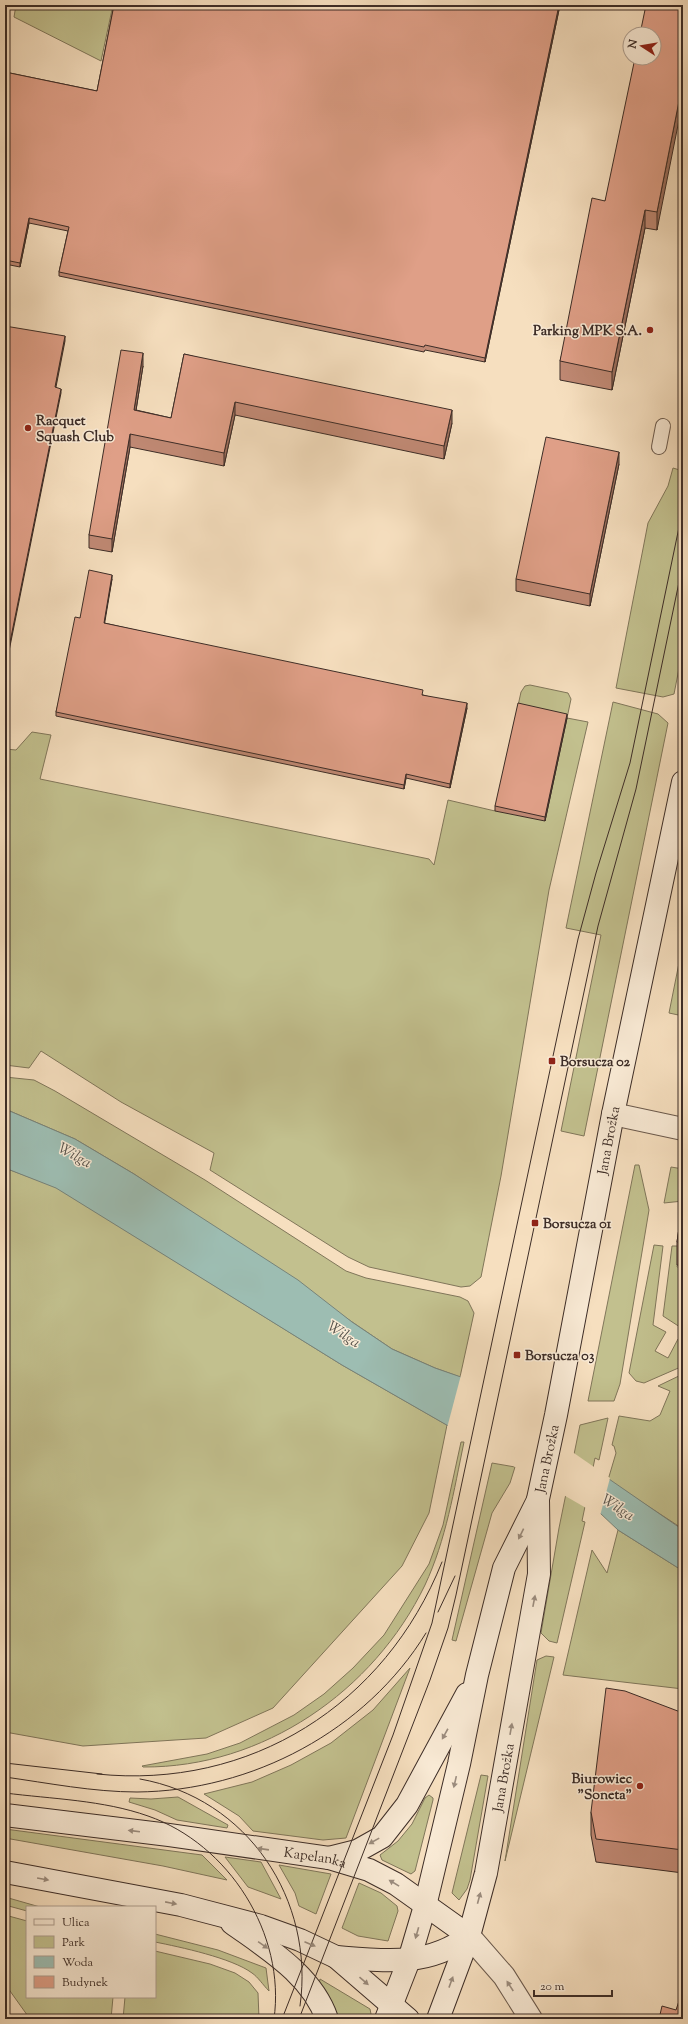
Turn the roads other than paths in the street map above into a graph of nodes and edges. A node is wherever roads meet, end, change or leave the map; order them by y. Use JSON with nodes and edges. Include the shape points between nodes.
{"nodes":[{"id":1,"x":663,"y":426,"type":"dead end"},
{"id":2,"x":659,"y":447,"type":"dead end"},
{"id":3,"x":683,"y":782,"type":"edge"},
{"id":4,"x":613,"y":1114,"type":"junction"},
{"id":5,"x":683,"y":1129,"type":"edge"},
{"id":6,"x":538,"y":1499,"type":"junction"},
{"id":7,"x":477,"y":1675,"type":"junction"},
{"id":8,"x":5,"y":1815,"type":"edge"},
{"id":9,"x":329,"y":1858,"type":"junction"},
{"id":10,"x":5,"y":1872,"type":"edge"},
{"id":11,"x":425,"y":1906,"type":"junction"},
{"id":12,"x":220,"y":1915,"type":"junction"},
{"id":13,"x":469,"y":1936,"type":"junction"},
{"id":14,"x":336,"y":1957,"type":"junction"},
{"id":15,"x":409,"y":1960,"type":"junction"},
{"id":16,"x":396,"y":2015,"type":"edge"},
{"id":17,"x":327,"y":2019,"type":"edge"},
{"id":18,"x":438,"y":2019,"type":"edge"},
{"id":19,"x":531,"y":2019,"type":"edge"}],
"edges":[{"from":1,"to":2,"type":"lane"},
{"from":3,"to":4,"type":"main road","name":"Jana Brożka"},
{"from":4,"to":5,"type":"main road"},
{"from":4,"to":6,"type":"main road","name":"Jana Brożka"},
{"from":6,"to":7,"type":"main road","name":"Jana Brożka","one_way":true,"via":[[504,1568]]},
{"from":13,"to":6,"type":"main road","name":"Jana Brożka","one_way":true,"via":[[486,1873],[540,1574]]},
{"from":7,"to":9,"type":"main road","one_way":true,"via":[[407,1804],[382,1837],[357,1851]]},
{"from":7,"to":11,"type":"main road","name":"Jana Brożka","one_way":true},
{"from":9,"to":8,"type":"main road","name":"Kapelanka","one_way":true},
{"from":11,"to":9,"type":"main road","name":"Kapelanka","one_way":true,"via":[[396,1884],[369,1870]]},
{"from":10,"to":12,"type":"main road","one_way":true,"via":[[181,1905]]},
{"from":11,"to":13,"type":"main road","name":"Kapelanka"},
{"from":11,"to":15,"type":"main road","name":"Jana Brożka","one_way":true},
{"from":12,"to":14,"type":"main road","one_way":true,"via":[[300,1940]]},
{"from":12,"to":17,"type":"main road","one_way":true,"via":[[269,1950],[303,1979]]},
{"from":13,"to":15,"type":"main road","via":[[452,1946]]},
{"from":18,"to":13,"type":"main road","name":"Jana Brożka","one_way":true},
{"from":19,"to":13,"type":"main road","name":"Kapelanka","one_way":true,"via":[[504,1976]]},
{"from":14,"to":15,"type":"main road"},
{"from":14,"to":16,"type":"main road","one_way":true},
{"from":15,"to":16,"type":"main road","name":"Jana Brożka"}]}
